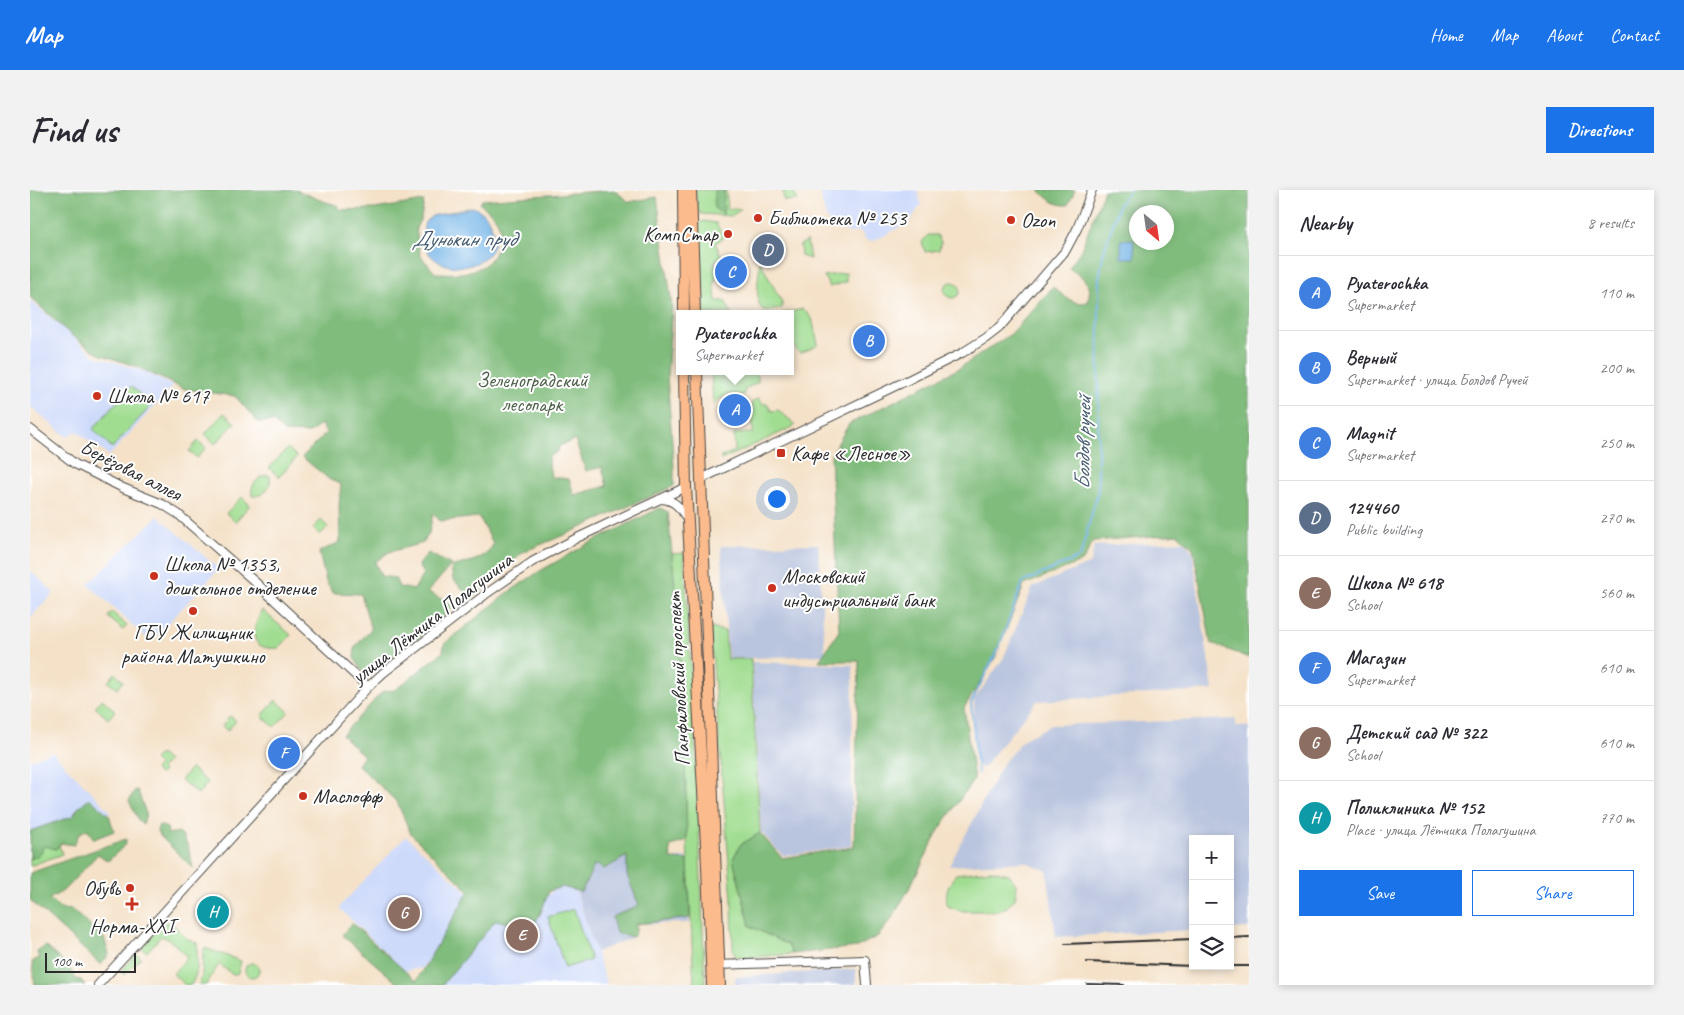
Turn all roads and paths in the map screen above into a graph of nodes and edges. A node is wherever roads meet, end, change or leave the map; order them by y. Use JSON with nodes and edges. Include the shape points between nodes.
{"nodes":[{"id":1,"x":683,"y":190,"type":"edge"},
{"id":2,"x":691,"y":190,"type":"edge"},
{"id":3,"x":1092,"y":190,"type":"edge"},
{"id":4,"x":684,"y":310,"type":"edge"},
{"id":5,"x":695,"y":310,"type":"edge"},
{"id":6,"x":684,"y":375,"type":"edge"},
{"id":7,"x":697,"y":375,"type":"edge"},
{"id":8,"x":30,"y":429,"type":"edge"},
{"id":9,"x":700,"y":479,"type":"junction"},
{"id":10,"x":686,"y":487,"type":"junction"},
{"id":11,"x":658,"y":499,"type":"junction"},
{"id":12,"x":687,"y":519,"type":"junction"},
{"id":13,"x":368,"y":687,"type":"junction"},
{"id":14,"x":716,"y":965,"type":"junction"},
{"id":15,"x":98,"y":985,"type":"edge"},
{"id":16,"x":712,"y":985,"type":"edge"},
{"id":17,"x":720,"y":985,"type":"edge"},
{"id":18,"x":867,"y":985,"type":"edge"}],
"edges":[{"from":1,"to":4,"type":"main road"},
{"from":2,"to":5,"type":"main road"},
{"from":3,"to":9,"type":"street","via":[[1066,250],[999,328],[986,338],[916,376]]},
{"from":6,"to":10,"type":"main road","name":"Панфиловский проспект"},
{"from":7,"to":9,"type":"main road","name":"Панфиловский проспект"},
{"from":8,"to":13,"type":"street","name":"Берёзовая аллея","via":[[74,464],[178,514]]},
{"from":9,"to":10,"type":"main road"},
{"from":9,"to":14,"type":"main road","name":"Панфиловский проспект"},
{"from":10,"to":11,"type":"street","name":"улица Лётчика Полагушина"},
{"from":10,"to":12,"type":"main road","name":"Панфиловский проспект"},
{"from":11,"to":12,"type":"street","via":[[673,502]]},
{"from":11,"to":13,"type":"street","name":"улица Лётчика Полагушина","via":[[512,574]]},
{"from":12,"to":14,"type":"main road","name":"Панфиловский проспект"},
{"from":13,"to":15,"type":"street","name":"улица Лётчика Полагушина"},
{"from":14,"to":16,"type":"main road","name":"Панфиловский проспект"},
{"from":14,"to":17,"type":"main road","name":"Панфиловский проспект"},
{"from":14,"to":18,"type":"street","via":[[865,960]]}]}
